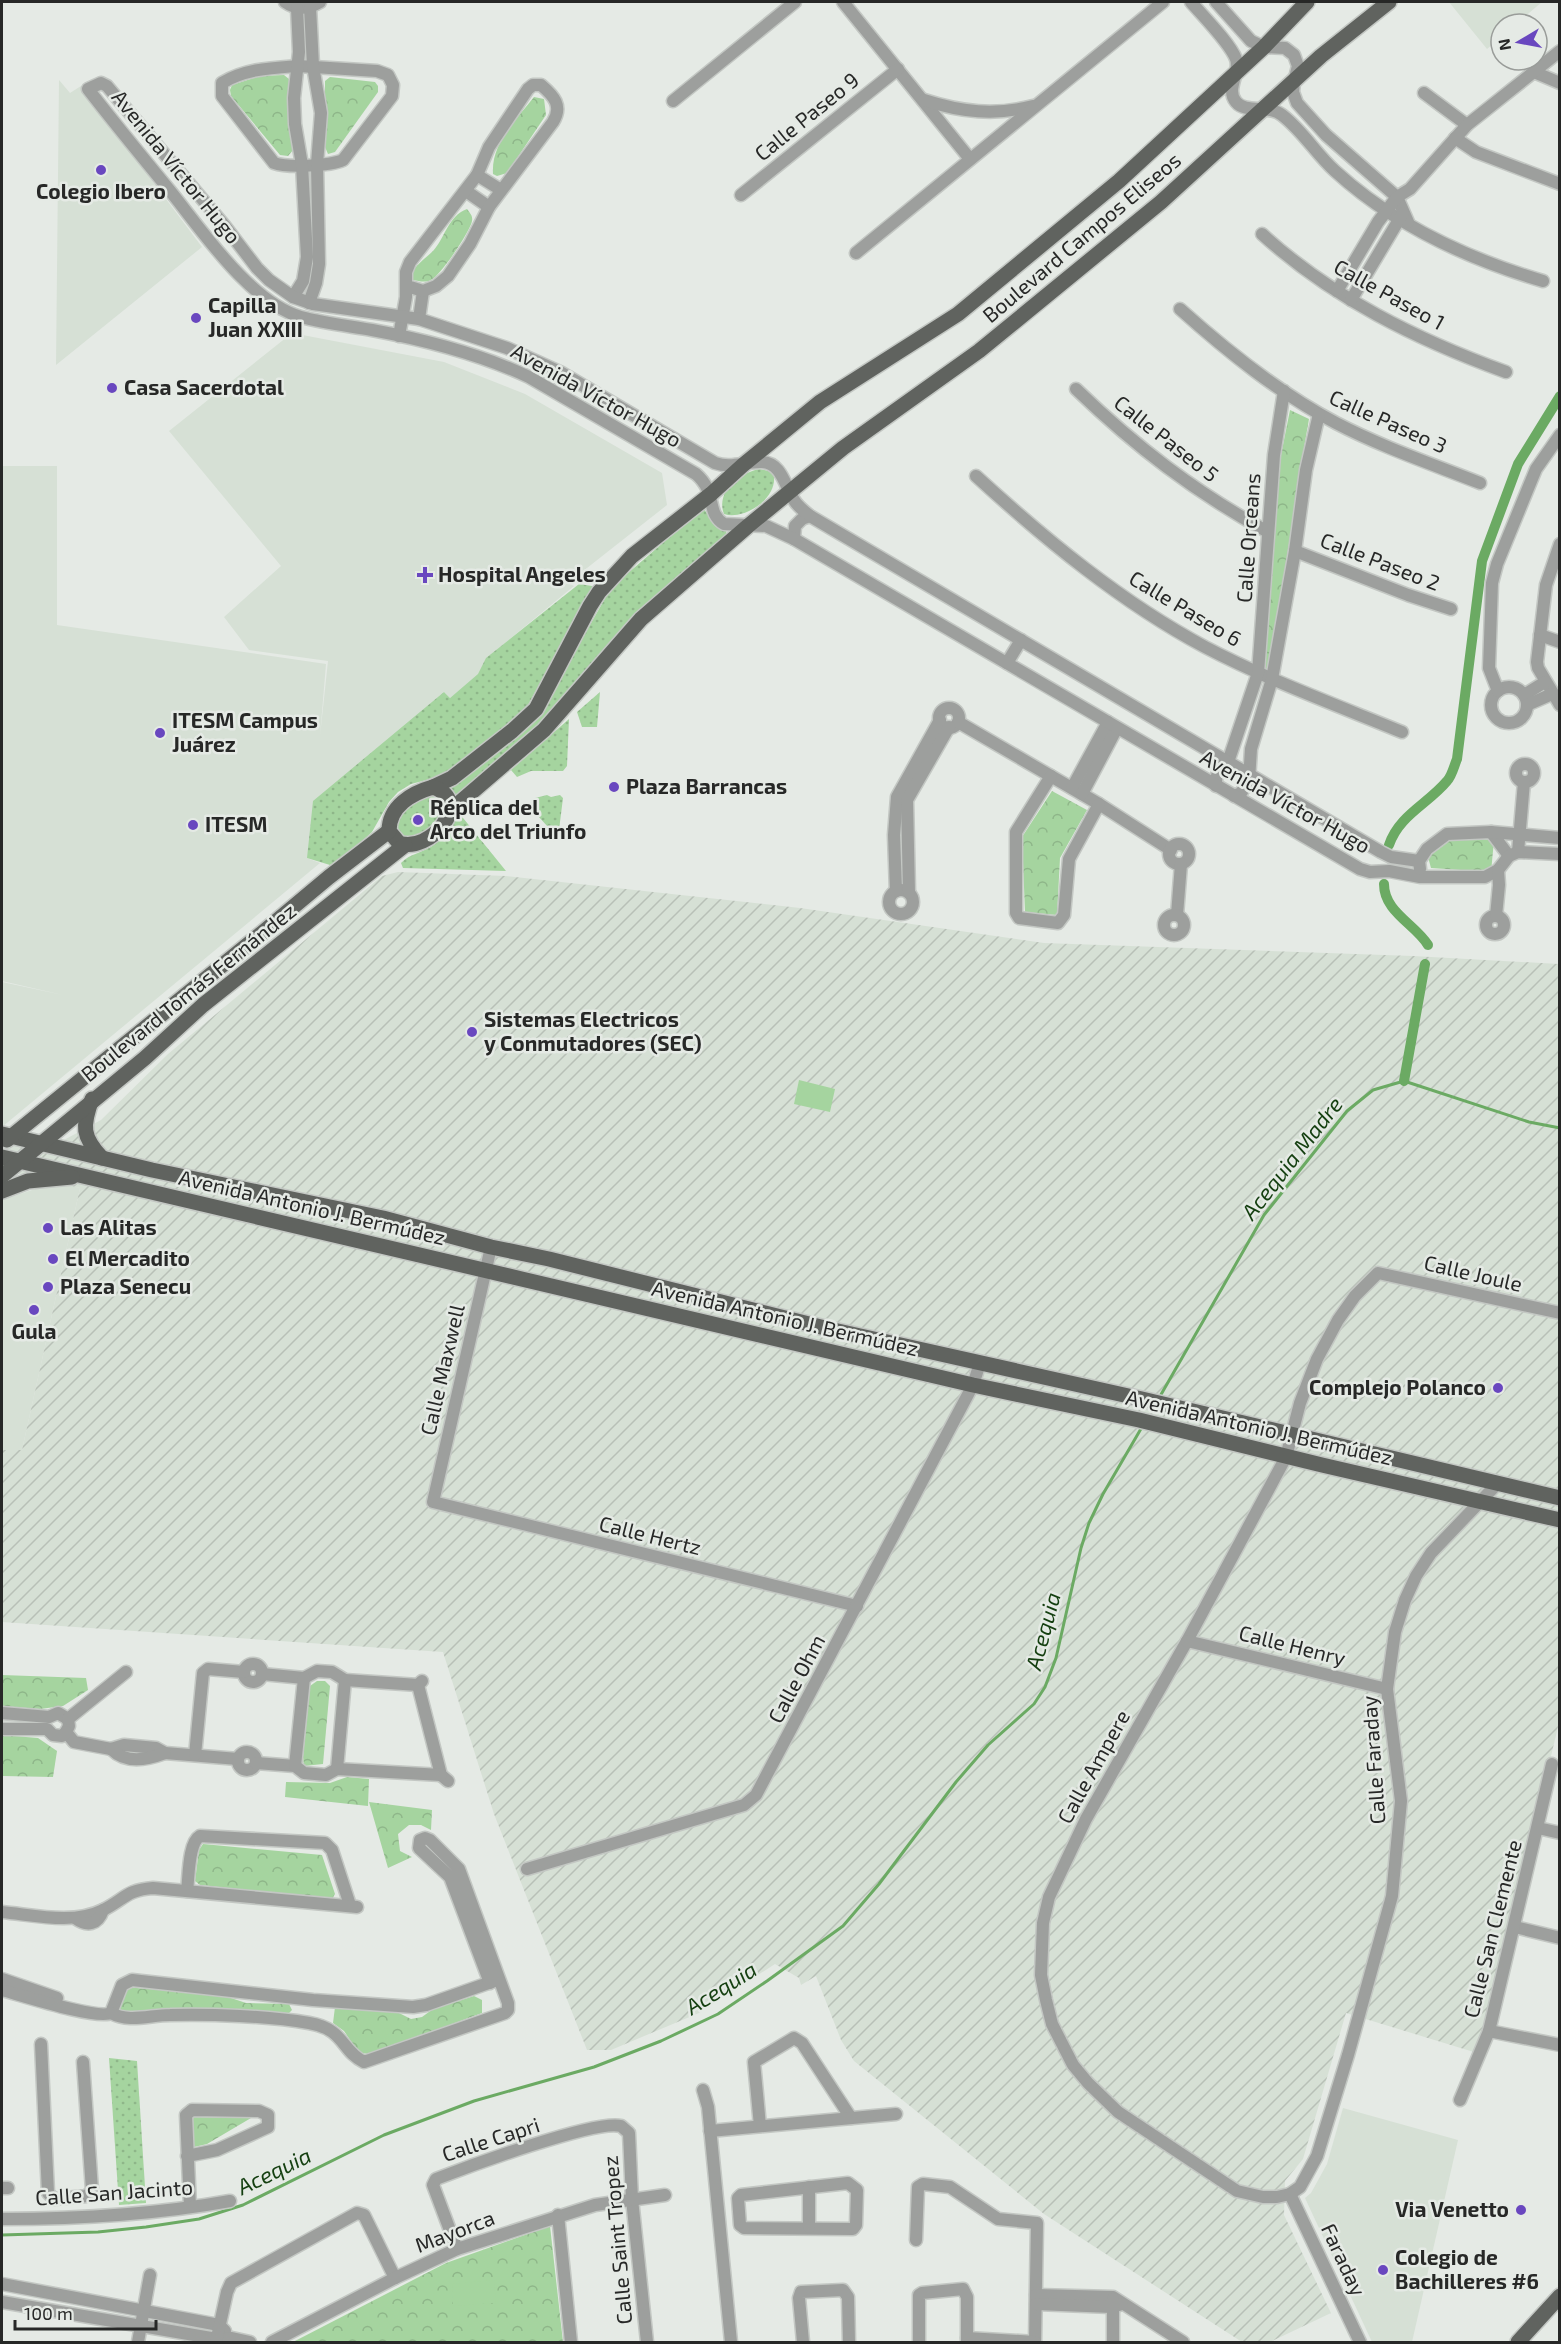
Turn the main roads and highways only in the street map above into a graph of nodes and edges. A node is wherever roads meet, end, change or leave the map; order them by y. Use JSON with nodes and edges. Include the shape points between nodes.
{"nodes":[{"id":1,"x":1308,"y":2,"type":"edge"},
{"id":2,"x":1389,"y":2,"type":"edge"},
{"id":3,"x":433,"y":787,"type":"junction"},
{"id":4,"x":451,"y":810,"type":"junction"},
{"id":5,"x":389,"y":831,"type":"junction"},
{"id":6,"x":405,"y":845,"type":"junction"},
{"id":7,"x":178,"y":1000,"type":"junction"},
{"id":8,"x":190,"y":1015,"type":"junction"},
{"id":9,"x":92,"y":1099,"type":"junction"},
{"id":10,"x":5,"y":1138,"type":"edge"},
{"id":11,"x":40,"y":1143,"type":"junction"},
{"id":12,"x":2,"y":1157,"type":"edge"},
{"id":13,"x":102,"y":1158,"type":"junction"},
{"id":14,"x":19,"y":1160,"type":"junction"},
{"id":15,"x":2,"y":1176,"type":"edge"},
{"id":16,"x":84,"y":1176,"type":"junction"},
{"id":17,"x":2,"y":1191,"type":"edge"},
{"id":18,"x":549,"y":1259,"type":"junction"},
{"id":19,"x":542,"y":1283,"type":"junction"},
{"id":20,"x":1560,"y":1498,"type":"edge"},
{"id":21,"x":1560,"y":1520,"type":"edge"},
{"id":22,"x":1560,"y":2296,"type":"edge"},
{"id":23,"x":1518,"y":2343,"type":"edge"}],
"edges":[{"from":1,"to":3,"type":"main road","name":"Boulevard Campos Eliseos","via":[[1119,181],[958,314],[820,402],[632,556],[599,592],[536,709],[452,778]]},
{"from":2,"to":4,"type":"main road","name":"Boulevard Campos Eliseos","via":[[1293,82],[1161,202],[979,351],[843,448],[640,619],[543,730]]},
{"from":3,"to":4,"type":"main road","via":[[445,794]]},
{"from":3,"to":5,"type":"main road","via":[[405,800],[392,815]]},
{"from":4,"to":6,"type":"main road","via":[[434,834]]},
{"from":5,"to":6,"type":"main road"},
{"from":5,"to":7,"type":"main road","name":"Boulevard Tomás Fernández"},
{"from":6,"to":8,"type":"main road","name":"Boulevard Tomás Fernández"},
{"from":7,"to":8,"type":"main road"},
{"from":7,"to":10,"type":"main road","name":"Boulevard Tomás Fernández"},
{"from":8,"to":9,"type":"main road","name":"Boulevard Tomás Fernández","via":[[145,1058]]},
{"from":9,"to":11,"type":"main road","name":"Boulevard Tomás Fernández"},
{"from":9,"to":13,"type":"main road","via":[[85,1132],[90,1146]]},
{"from":10,"to":11,"type":"main road","name":"Avenida Antonio J. Bermúdez"},
{"from":11,"to":13,"type":"main road","name":"Avenida Antonio J. Bermúdez"},
{"from":11,"to":14,"type":"main road","name":"Boulevard Tomás Fernández"},
{"from":12,"to":14,"type":"main road","name":"Avenida Antonio J. Bermúdez"},
{"from":13,"to":18,"type":"main road","name":"Avenida Antonio J. Bermúdez","via":[[361,1213]]},
{"from":14,"to":15,"type":"main road","name":"Boulevard Tomás Fernández"},
{"from":14,"to":16,"type":"main road","name":"Avenida Antonio J. Bermúdez"},
{"from":16,"to":17,"type":"main road","via":[[28,1181]]},
{"from":16,"to":19,"type":"main road","name":"Avenida Antonio J. Bermúdez"},
{"from":18,"to":19,"type":"main road"},
{"from":18,"to":20,"type":"main road","name":"Avenida Antonio J. Bermúdez","via":[[829,1329]]},
{"from":19,"to":21,"type":"main road","name":"Avenida Antonio J. Bermúdez"},
{"from":22,"to":23,"type":"main road"}]}
